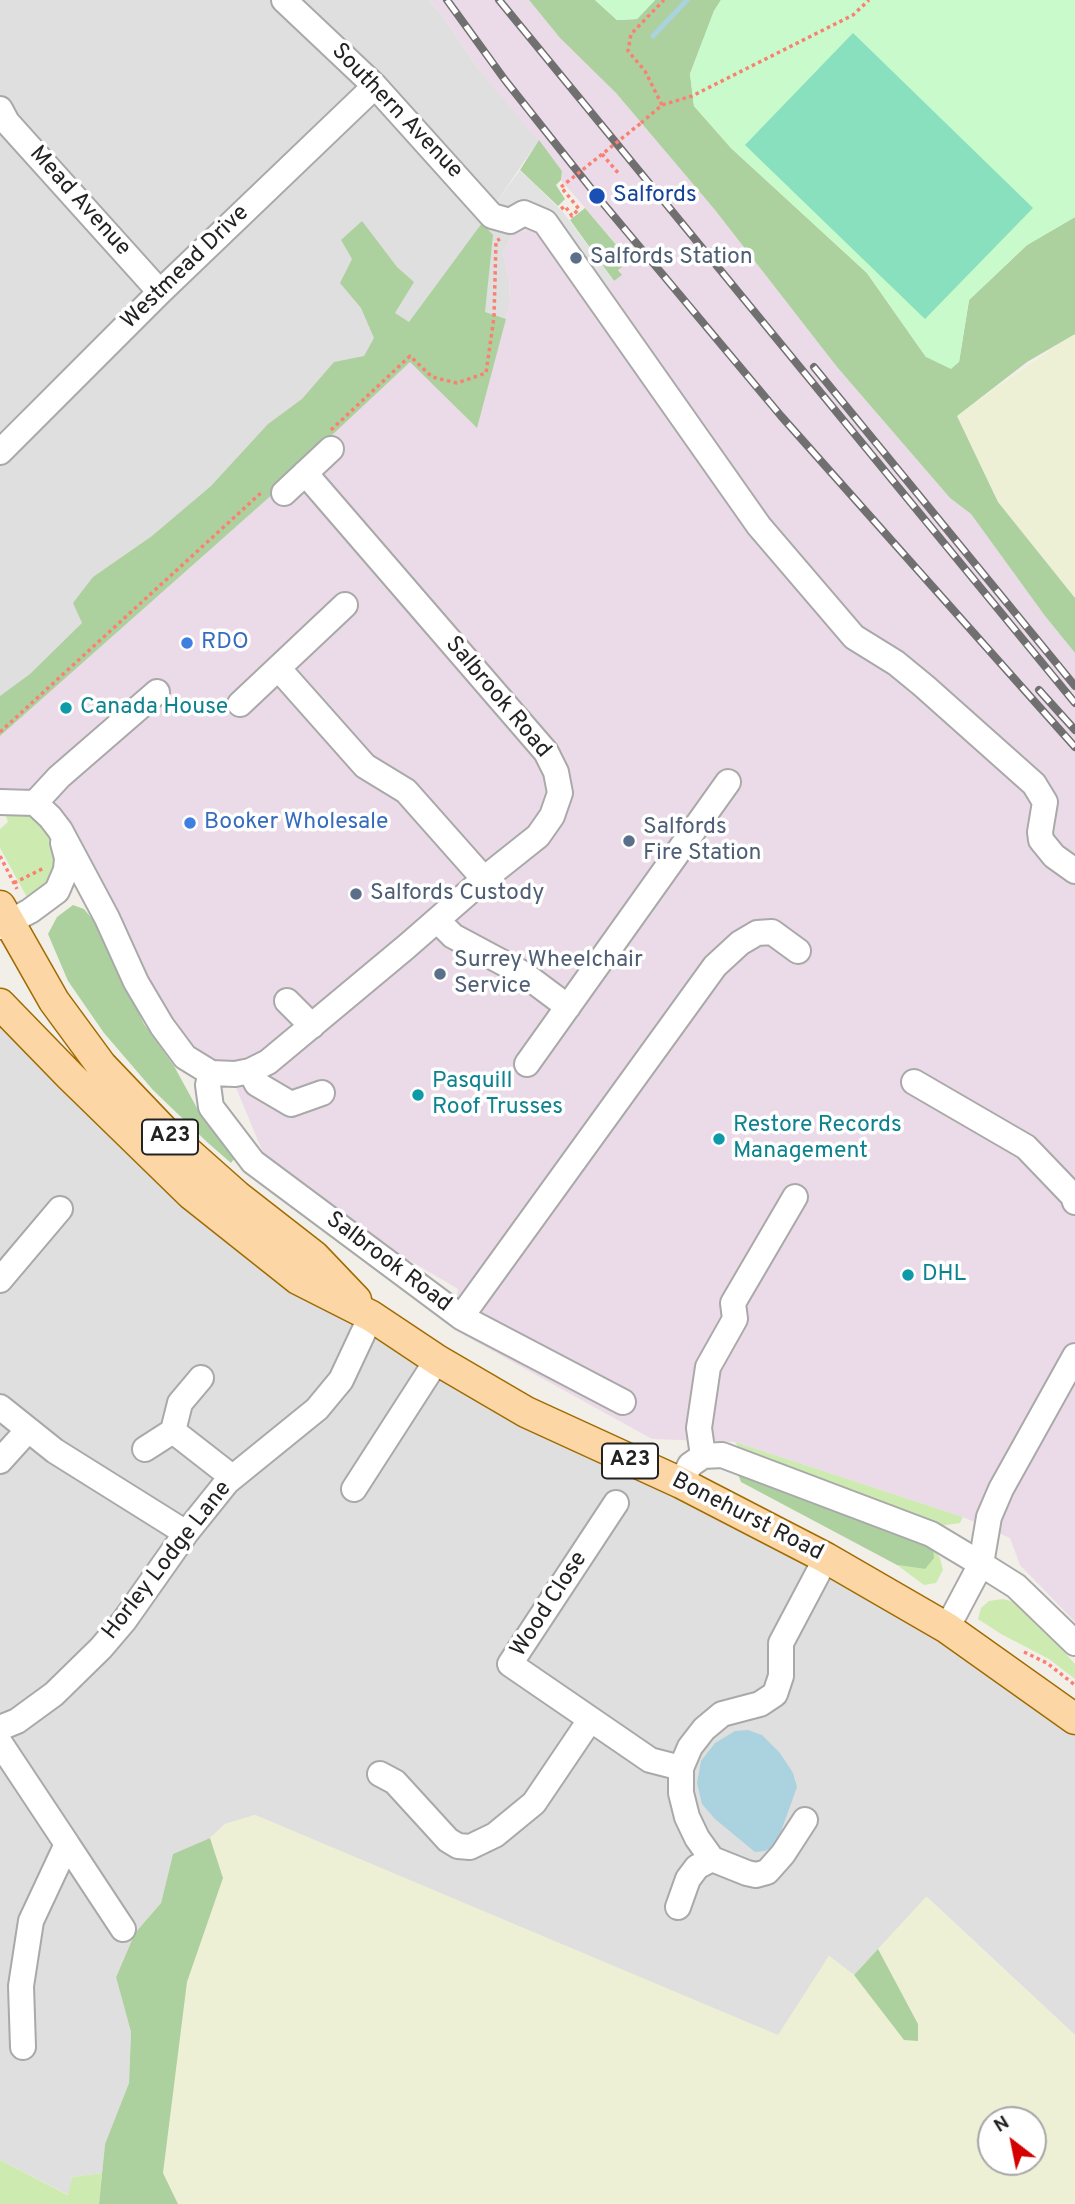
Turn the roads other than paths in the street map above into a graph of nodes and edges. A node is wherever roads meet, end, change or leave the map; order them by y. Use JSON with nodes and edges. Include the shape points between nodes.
{"nodes":[{"id":1,"x":284,"y":0,"type":"edge"},
{"id":2,"x":375,"y":86,"type":"junction"},
{"id":3,"x":0,"y":109,"type":"edge"},
{"id":4,"x":160,"y":292,"type":"junction"},
{"id":5,"x":331,"y":449,"type":"dead end"},
{"id":6,"x":0,"y":452,"type":"edge"},
{"id":7,"x":305,"y":473,"type":"junction"},
{"id":8,"x":284,"y":493,"type":"dead end"},
{"id":9,"x":345,"y":606,"type":"dead end"},
{"id":10,"x":278,"y":668,"type":"junction"},
{"id":11,"x":157,"y":692,"type":"dead end"},
{"id":12,"x":240,"y":704,"type":"dead end"},
{"id":13,"x":728,"y":782,"type":"dead end"},
{"id":14,"x":0,"y":802,"type":"edge"},
{"id":15,"x":35,"y":803,"type":"junction"},
{"id":16,"x":60,"y":830,"type":"junction"},
{"id":17,"x":1075,"y":871,"type":"edge"},
{"id":18,"x":484,"y":879,"type":"junction"},
{"id":19,"x":57,"y":891,"type":"junction"},
{"id":20,"x":107,"y":918,"type":"junction"},
{"id":21,"x":3,"y":919,"type":"edge"},
{"id":22,"x":437,"y":920,"type":"junction"},
{"id":23,"x":798,"y":951,"type":"dead end"},
{"id":24,"x":287,"y":1001,"type":"dead end"},
{"id":25,"x":0,"y":1004,"type":"edge"},
{"id":26,"x":568,"y":1007,"type":"junction"},
{"id":27,"x":312,"y":1026,"type":"junction"},
{"id":28,"x":527,"y":1064,"type":"dead end"},
{"id":29,"x":250,"y":1071,"type":"junction"},
{"id":30,"x":211,"y":1073,"type":"junction"},
{"id":31,"x":914,"y":1082,"type":"dead end"},
{"id":32,"x":321,"y":1093,"type":"dead end"},
{"id":33,"x":794,"y":1197,"type":"dead end"},
{"id":34,"x":1075,"y":1202,"type":"edge"},
{"id":35,"x":60,"y":1209,"type":"dead end"},
{"id":36,"x":0,"y":1280,"type":"edge"},
{"id":37,"x":371,"y":1315,"type":"junction"},
{"id":38,"x":461,"y":1317,"type":"junction"},
{"id":39,"x":1075,"y":1356,"type":"edge"},
{"id":40,"x":437,"y":1360,"type":"junction"},
{"id":41,"x":201,"y":1378,"type":"dead end"},
{"id":42,"x":622,"y":1402,"type":"dead end"},
{"id":43,"x":0,"y":1408,"type":"edge"},
{"id":44,"x":28,"y":1430,"type":"junction"},
{"id":45,"x":173,"y":1431,"type":"junction"},
{"id":46,"x":145,"y":1450,"type":"dead end"},
{"id":47,"x":703,"y":1456,"type":"junction"},
{"id":48,"x":0,"y":1461,"type":"edge"},
{"id":49,"x":232,"y":1477,"type":"junction"},
{"id":50,"x":681,"y":1483,"type":"junction"},
{"id":51,"x":354,"y":1489,"type":"dead end"},
{"id":52,"x":616,"y":1503,"type":"dead end"},
{"id":53,"x":186,"y":1533,"type":"junction"},
{"id":54,"x":826,"y":1558,"type":"junction"},
{"id":55,"x":981,"y":1564,"type":"junction"},
{"id":56,"x":947,"y":1628,"type":"junction"},
{"id":57,"x":1075,"y":1643,"type":"edge"},
{"id":58,"x":1075,"y":1718,"type":"edge"},
{"id":59,"x":590,"y":1720,"type":"junction"},
{"id":60,"x":0,"y":1728,"type":"edge"},
{"id":61,"x":0,"y":1743,"type":"edge"},
{"id":62,"x":681,"y":1768,"type":"junction"},
{"id":63,"x":380,"y":1774,"type":"dead end"},
{"id":64,"x":805,"y":1820,"type":"dead end"},
{"id":65,"x":67,"y":1844,"type":"junction"},
{"id":66,"x":712,"y":1859,"type":"junction"},
{"id":67,"x":678,"y":1906,"type":"dead end"},
{"id":68,"x":122,"y":1929,"type":"dead end"},
{"id":69,"x":23,"y":2047,"type":"dead end"}],
"edges":[{"from":1,"to":2,"type":"street","name":"Southern Avenue"},
{"from":2,"to":4,"type":"street","name":"Westmead Drive"},
{"from":2,"to":17,"type":"street","name":"Southern Avenue","via":[[492,216],[510,221],[524,213],[545,222],[759,526],[854,637],[924,686],[1034,785],[1045,802],[1041,840]]},
{"from":3,"to":4,"type":"street","name":"Mead Avenue"},
{"from":4,"to":6,"type":"street","name":"Westmead Drive"},
{"from":5,"to":7,"type":"street"},
{"from":7,"to":8,"type":"street"},
{"from":7,"to":18,"type":"street","name":"Salbrook Road","via":[[546,752],[556,772],[560,793],[552,816],[538,836]]},
{"from":9,"to":10,"type":"street"},
{"from":10,"to":12,"type":"street"},
{"from":10,"to":18,"type":"street","via":[[365,766],[406,791]]},
{"from":11,"to":15,"type":"street"},
{"from":13,"to":26,"type":"street"},
{"from":14,"to":15,"type":"street"},
{"from":15,"to":16,"type":"street"},
{"from":16,"to":19,"type":"street","via":[[67,858]]},
{"from":16,"to":20,"type":"street"},
{"from":18,"to":22,"type":"street","name":"Salbrook Road"},
{"from":19,"to":20,"type":"street","via":[[85,899]]},
{"from":19,"to":21,"type":"street"},
{"from":20,"to":30,"type":"street","via":[[162,1026],[185,1057]]},
{"from":21,"to":37,"type":"main road","name":"Bonehurst Road","number":"A23","via":[[101,1065],[165,1132],[314,1256]]},
{"from":22,"to":26,"type":"street","via":[[453,936],[524,974]]},
{"from":22,"to":27,"type":"street","name":"Salbrook Road"},
{"from":23,"to":38,"type":"street","via":[[772,932],[757,933],[715,966]]},
{"from":24,"to":27,"type":"street"},
{"from":25,"to":37,"type":"main road","name":"Bonehurst Road","number":"A23","via":[[208,1209],[298,1279]]},
{"from":26,"to":28,"type":"street"},
{"from":27,"to":29,"type":"street","name":"Salbrook Road"},
{"from":29,"to":30,"type":"street","name":"Salbrook Road"},
{"from":29,"to":32,"type":"street","via":[[257,1084],[291,1104]]},
{"from":30,"to":38,"type":"street","name":"Salbrook Road","via":[[211,1107],[253,1163]]},
{"from":31,"to":34,"type":"street","via":[[1026,1147]]},
{"from":33,"to":47,"type":"street","via":[[733,1303],[735,1319],[708,1367],[699,1428]]},
{"from":35,"to":36,"type":"street"},
{"from":37,"to":40,"type":"main road","name":"Bonehurst Road","number":"A23"},
{"from":37,"to":49,"type":"street","name":"Horley Lodge Lane","via":[[341,1380],[317,1409]]},
{"from":38,"to":42,"type":"street","name":"Salbrook Road"},
{"from":39,"to":55,"type":"street","via":[[1001,1489],[989,1517]]},
{"from":40,"to":50,"type":"main road","name":"Bonehurst Road","number":"A23","via":[[526,1412]]},
{"from":40,"to":51,"type":"street"},
{"from":41,"to":45,"type":"street","via":[[180,1403]]},
{"from":43,"to":44,"type":"street"},
{"from":44,"to":48,"type":"street"},
{"from":44,"to":53,"type":"street"},
{"from":45,"to":46,"type":"street"},
{"from":45,"to":49,"type":"street"},
{"from":47,"to":50,"type":"street","via":[[690,1465]]},
{"from":47,"to":55,"type":"street","via":[[722,1455],[932,1534]]},
{"from":49,"to":53,"type":"street","name":"Horley Lodge Lane"},
{"from":50,"to":54,"type":"main road","name":"Bonehurst Road","number":"A23"},
{"from":52,"to":59,"type":"street","name":"Wood Close","via":[[510,1664]]},
{"from":53,"to":60,"type":"street","name":"Horley Lodge Lane","via":[[101,1648],[54,1694]]},
{"from":54,"to":56,"type":"main road","name":"Bonehurst Road","number":"A23"},
{"from":54,"to":62,"type":"street","via":[[782,1643],[775,1694],[713,1721],[691,1747]]},
{"from":55,"to":56,"type":"street"},
{"from":55,"to":57,"type":"street","via":[[1016,1586]]},
{"from":56,"to":58,"type":"main road","name":"Bonehurst Road","number":"A23"},
{"from":59,"to":62,"type":"street","via":[[650,1760]]},
{"from":59,"to":63,"type":"street","via":[[534,1803],[495,1835],[470,1847],[447,1840],[395,1782]]},
{"from":61,"to":65,"type":"street"},
{"from":62,"to":66,"type":"street","via":[[687,1817]]},
{"from":64,"to":66,"type":"street","via":[[767,1872],[747,1873]]},
{"from":65,"to":68,"type":"street"},
{"from":65,"to":69,"type":"street","via":[[31,1921],[21,1986]]},
{"from":66,"to":67,"type":"street","via":[[688,1879]]}]}
